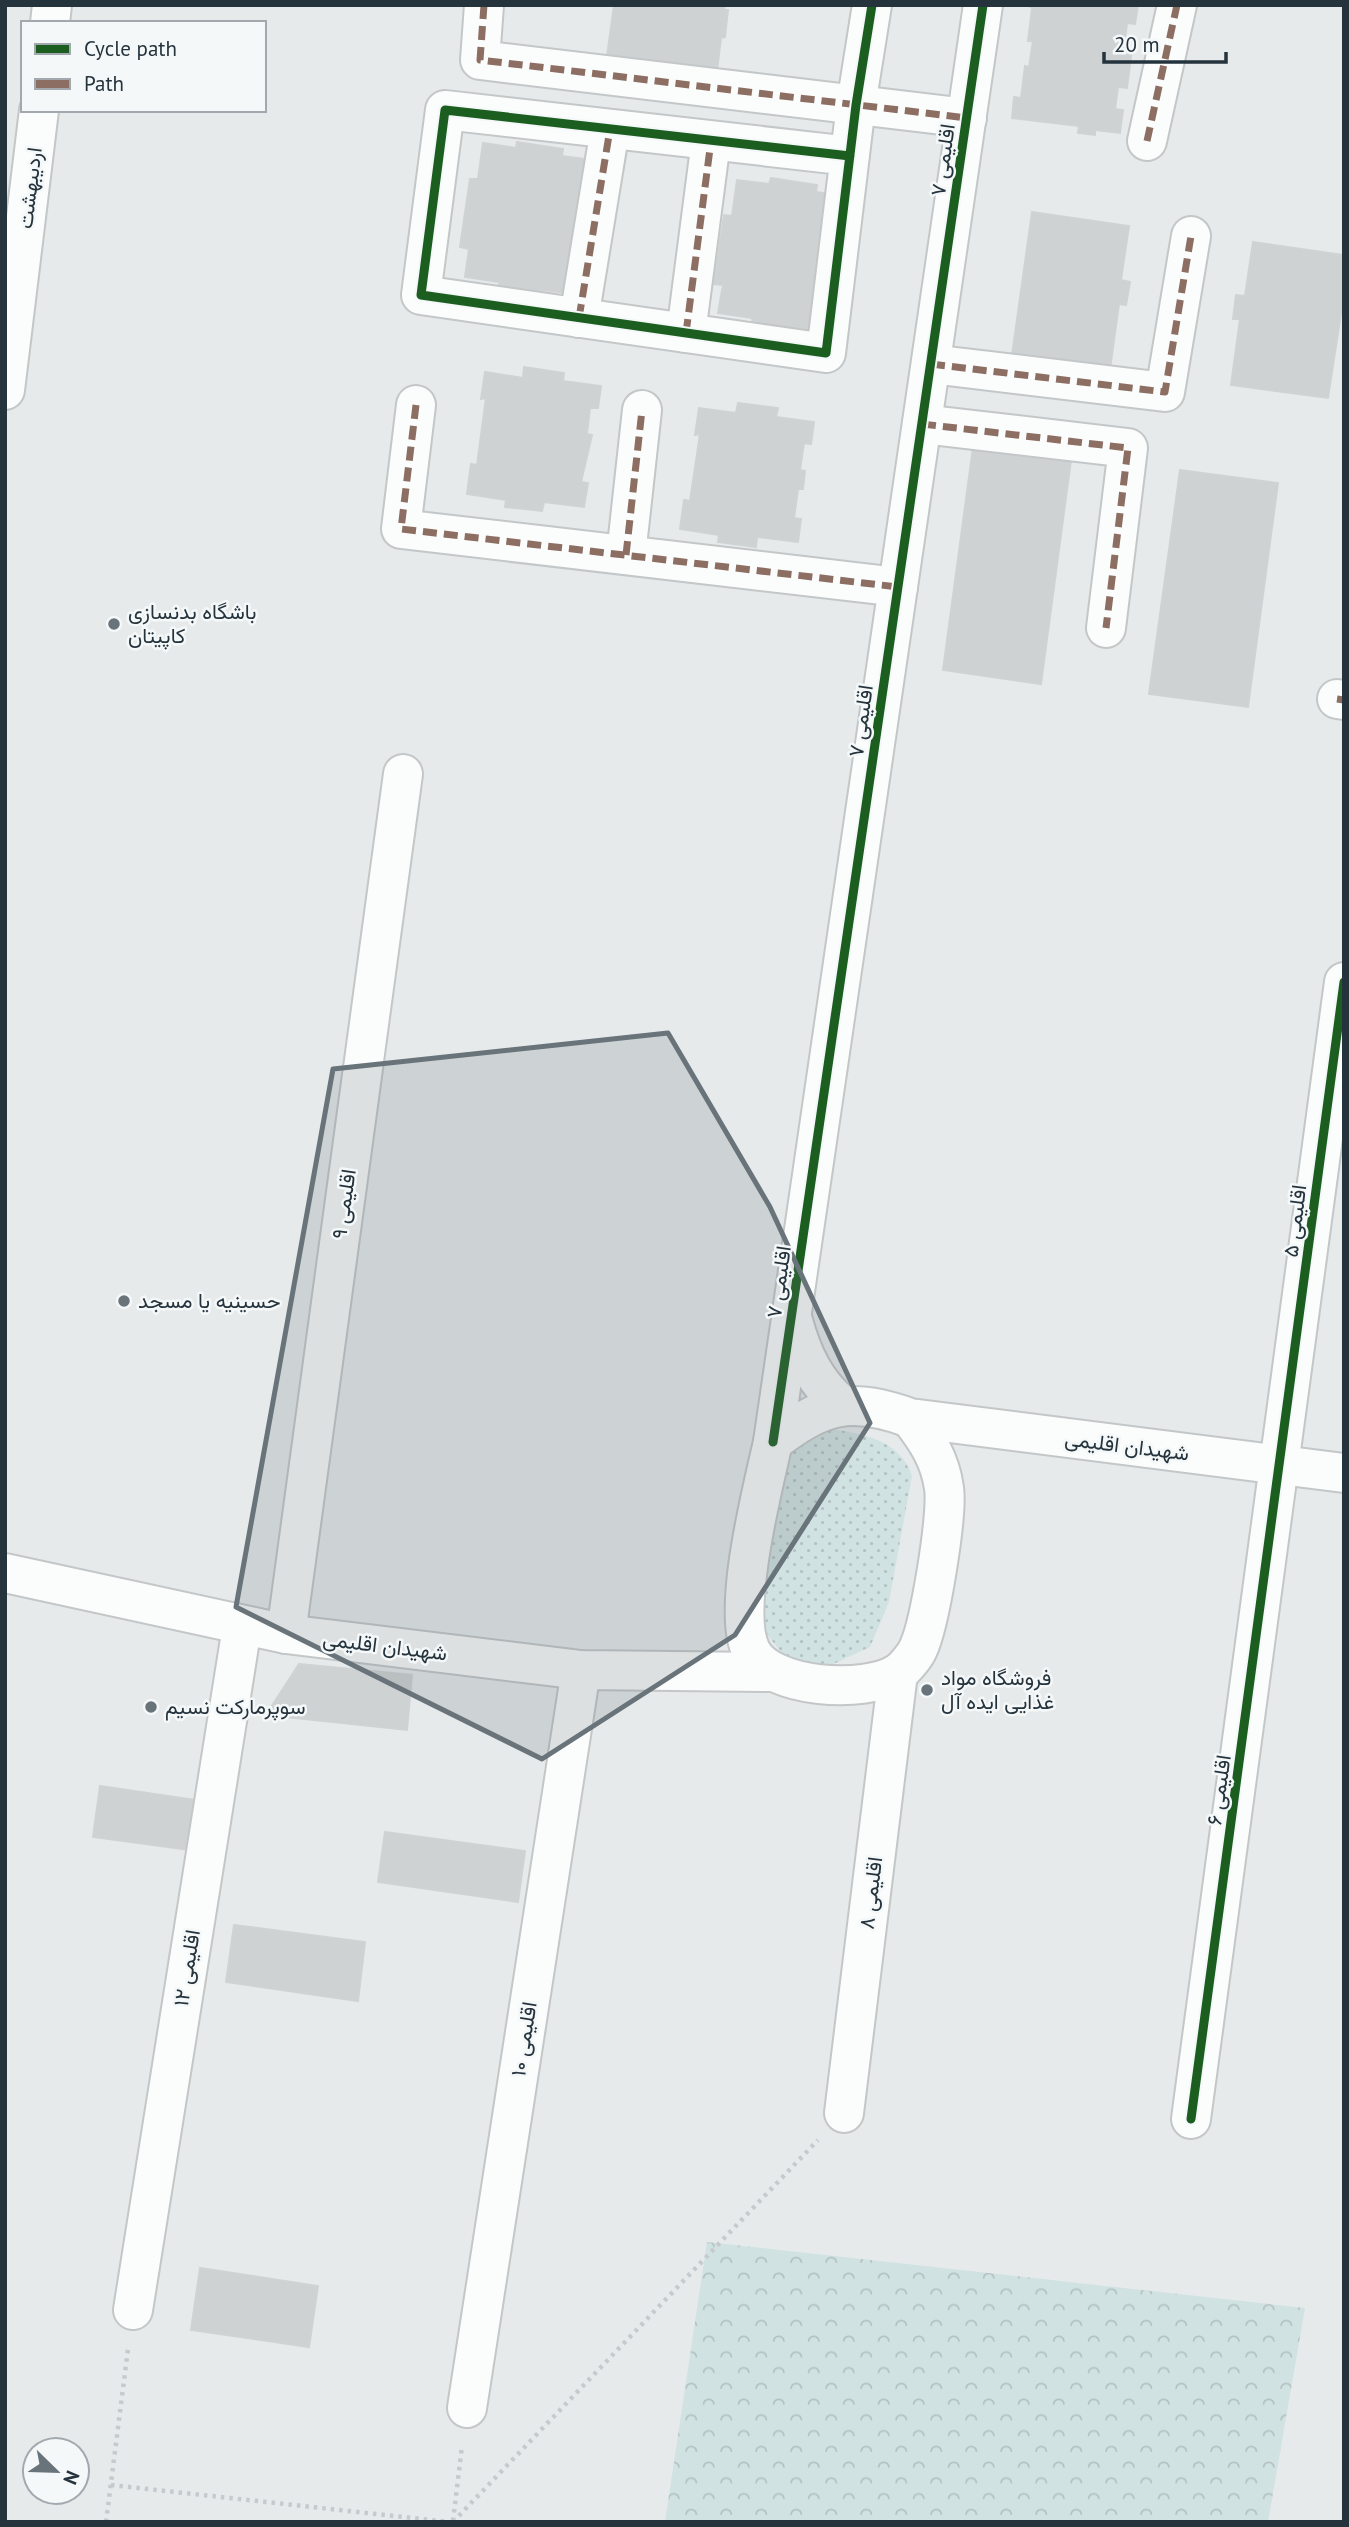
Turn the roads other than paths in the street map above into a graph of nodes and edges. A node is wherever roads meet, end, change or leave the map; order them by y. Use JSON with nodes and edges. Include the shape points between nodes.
{"nodes":[{"id":1,"x":484,"y":5,"type":"edge"},
{"id":2,"x":872,"y":5,"type":"edge"},
{"id":3,"x":984,"y":5,"type":"edge"},
{"id":4,"x":1177,"y":5,"type":"edge"},
{"id":5,"x":856,"y":105,"type":"junction"},
{"id":6,"x":39,"y":112,"type":"edge"},
{"id":7,"x":967,"y":118,"type":"junction"},
{"id":8,"x":610,"y":129,"type":"junction"},
{"id":9,"x":711,"y":141,"type":"junction"},
{"id":10,"x":1147,"y":141,"type":"dead end"},
{"id":11,"x":850,"y":156,"type":"junction"},
{"id":12,"x":1191,"y":236,"type":"dead end"},
{"id":13,"x":579,"y":318,"type":"junction"},
{"id":14,"x":686,"y":333,"type":"junction"},
{"id":15,"x":931,"y":364,"type":"junction"},
{"id":16,"x":5,"y":390,"type":"edge"},
{"id":17,"x":416,"y":405,"type":"dead end"},
{"id":18,"x":642,"y":410,"type":"dead end"},
{"id":19,"x":922,"y":424,"type":"junction"},
{"id":20,"x":626,"y":555,"type":"junction"},
{"id":21,"x":898,"y":587,"type":"junction"},
{"id":22,"x":1106,"y":628,"type":"dead end"},
{"id":23,"x":403,"y":774,"type":"dead end"},
{"id":24,"x":1344,"y":982,"type":"edge"},
{"id":25,"x":791,"y":1317,"type":"junction"},
{"id":26,"x":842,"y":1405,"type":"junction"},
{"id":27,"x":909,"y":1418,"type":"junction"},
{"id":28,"x":1019,"y":1432,"type":"junction"},
{"id":29,"x":773,"y":1442,"type":"junction"},
{"id":30,"x":1281,"y":1465,"type":"junction"},
{"id":31,"x":1344,"y":1473,"type":"edge"},
{"id":32,"x":945,"y":1489,"type":"junction"},
{"id":33,"x":5,"y":1573,"type":"edge"},
{"id":34,"x":242,"y":1627,"type":"junction"},
{"id":35,"x":286,"y":1633,"type":"junction"},
{"id":36,"x":581,"y":1670,"type":"junction"},
{"id":37,"x":771,"y":1672,"type":"junction"},
{"id":38,"x":898,"y":1673,"type":"junction"},
{"id":39,"x":844,"y":2113,"type":"road end"},
{"id":40,"x":1191,"y":2119,"type":"dead end"},
{"id":41,"x":133,"y":2310,"type":"road end"},
{"id":42,"x":467,"y":2408,"type":"road end"}],
"edges":[{"from":1,"to":5,"type":"street","via":[[480,60]]},
{"from":2,"to":5,"type":"street"},
{"from":3,"to":7,"type":"street","name":"اقلیمی ۷"},
{"from":4,"to":10,"type":"street"},
{"from":5,"to":7,"type":"street"},
{"from":5,"to":11,"type":"street"},
{"from":6,"to":16,"type":"street","name":"اردیبهشت"},
{"from":7,"to":15,"type":"street","name":"اقلیمی ۷"},
{"from":8,"to":9,"type":"street"},
{"from":8,"to":13,"type":"street"},
{"from":8,"to":13,"type":"street","via":[[445,110],[421,295]]},
{"from":9,"to":11,"type":"street"},
{"from":9,"to":14,"type":"street"},
{"from":11,"to":14,"type":"street","via":[[826,354]]},
{"from":12,"to":15,"type":"street","via":[[1165,392]]},
{"from":13,"to":14,"type":"street"},
{"from":15,"to":19,"type":"street","name":"اقلیمی ۷"},
{"from":17,"to":20,"type":"street","via":[[401,529]]},
{"from":18,"to":20,"type":"street"},
{"from":19,"to":21,"type":"street","name":"اقلیمی ۷"},
{"from":19,"to":22,"type":"street","via":[[1128,449]]},
{"from":20,"to":21,"type":"street"},
{"from":21,"to":25,"type":"street","name":"اقلیمی ۷"},
{"from":23,"to":35,"type":"street","name":"اقلیمی ۹"},
{"from":24,"to":30,"type":"street","name":"اقلیمی ۵"},
{"from":25,"to":26,"type":"street","via":[[810,1368]]},
{"from":25,"to":29,"type":"street","name":"اقلیمی ۷"},
{"from":26,"to":27,"type":"street","name":"شهیدان اقلیمی","via":[[888,1410]]},
{"from":26,"to":29,"type":"street","via":[[802,1419]]},
{"from":27,"to":28,"type":"street","name":"شهیدان اقلیمی"},
{"from":27,"to":32,"type":"street","via":[[934,1448]]},
{"from":28,"to":30,"type":"street","name":"شهیدان اقلیمی"},
{"from":28,"to":32,"type":"street","via":[[971,1450],[954,1468]]},
{"from":29,"to":37,"type":"street","name":"اقلیمی ۷","via":[[746,1582],[751,1651]]},
{"from":30,"to":31,"type":"street","name":"شهیدان اقلیمی"},
{"from":30,"to":40,"type":"street","name":"اقلیمی ۶"},
{"from":32,"to":38,"type":"street","via":[[933,1597],[918,1650]]},
{"from":33,"to":34,"type":"street","name":"شهیدان اقلیمی"},
{"from":34,"to":35,"type":"street","name":"شهیدان اقلیمی"},
{"from":34,"to":41,"type":"street","name":"اقلیمی ۱۲"},
{"from":35,"to":36,"type":"street","name":"شهیدان اقلیمی"},
{"from":36,"to":37,"type":"street","name":"شهیدان اقلیمی"},
{"from":36,"to":42,"type":"street","name":"اقلیمی ۱۰"},
{"from":37,"to":38,"type":"street","name":"شهیدان اقلیمی","via":[[809,1684],[859,1685]]},
{"from":38,"to":39,"type":"street","name":"اقلیمی ۸"}]}
